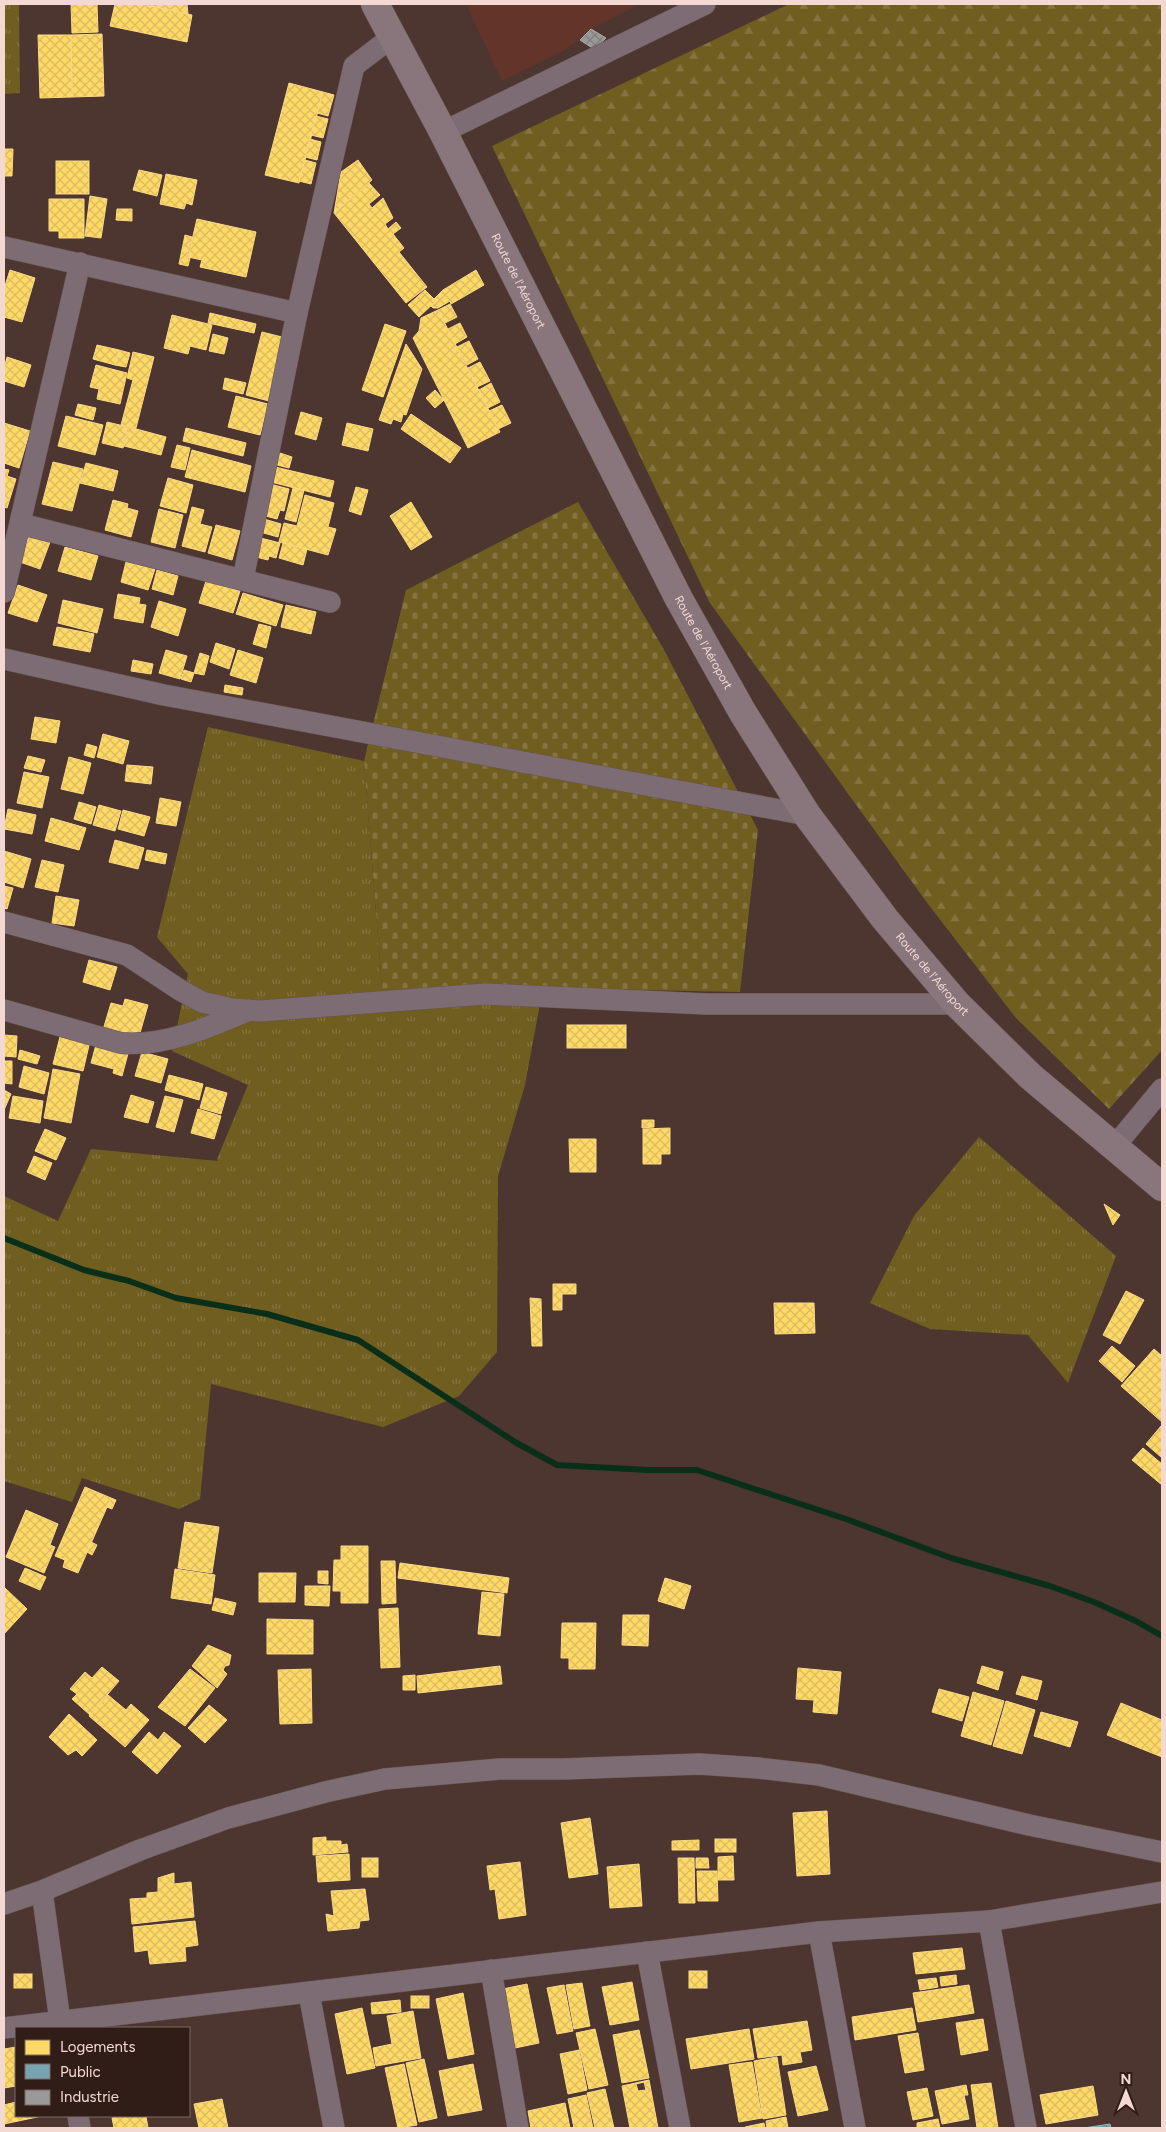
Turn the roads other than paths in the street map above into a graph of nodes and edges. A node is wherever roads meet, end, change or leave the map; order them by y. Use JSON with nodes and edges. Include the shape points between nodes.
{"nodes":[{"id":1,"x":375,"y":4,"type":"edge"},
{"id":2,"x":705,"y":4,"type":"edge"},
{"id":3,"x":392,"y":37,"type":"junction"},
{"id":4,"x":443,"y":132,"type":"junction"},
{"id":5,"x":4,"y":247,"type":"edge"},
{"id":6,"x":80,"y":263,"type":"junction"},
{"id":7,"x":297,"y":313,"type":"junction"},
{"id":8,"x":21,"y":524,"type":"junction"},
{"id":9,"x":243,"y":579,"type":"junction"},
{"id":10,"x":4,"y":592,"type":"edge"},
{"id":11,"x":330,"y":602,"type":"dead end"},
{"id":12,"x":4,"y":659,"type":"edge"},
{"id":13,"x":807,"y":815,"type":"junction"},
{"id":14,"x":4,"y":922,"type":"edge"},
{"id":15,"x":958,"y":1004,"type":"junction"},
{"id":16,"x":4,"y":1010,"type":"edge"},
{"id":17,"x":249,"y":1010,"type":"junction"},
{"id":18,"x":1162,"y":1089,"type":"edge"},
{"id":19,"x":1114,"y":1147,"type":"junction"},
{"id":20,"x":1162,"y":1187,"type":"edge"},
{"id":21,"x":1162,"y":1852,"type":"edge"},
{"id":22,"x":42,"y":1891,"type":"junction"},
{"id":23,"x":1162,"y":1892,"type":"edge"},
{"id":24,"x":4,"y":1904,"type":"edge"},
{"id":25,"x":989,"y":1920,"type":"junction"},
{"id":26,"x":819,"y":1932,"type":"junction"},
{"id":27,"x":646,"y":1952,"type":"junction"},
{"id":28,"x":491,"y":1970,"type":"junction"},
{"id":29,"x":308,"y":1993,"type":"junction"},
{"id":30,"x":60,"y":2025,"type":"edge"},
{"id":31,"x":23,"y":2027,"type":"edge"},
{"id":32,"x":334,"y":2128,"type":"edge"},
{"id":33,"x":518,"y":2128,"type":"edge"},
{"id":34,"x":680,"y":2128,"type":"edge"},
{"id":35,"x":855,"y":2128,"type":"edge"},
{"id":36,"x":1026,"y":2128,"type":"edge"}],
"edges":[{"from":1,"to":3,"type":"main road","name":"Route de l'Aéroport"},
{"from":2,"to":4,"type":"street"},
{"from":3,"to":4,"type":"main road","name":"Route de l'Aéroport"},
{"from":3,"to":7,"type":"street","via":[[354,66]]},
{"from":4,"to":13,"type":"main road","name":"Route de l'Aéroport","via":[[679,599],[743,713]]},
{"from":5,"to":6,"type":"street"},
{"from":6,"to":7,"type":"street"},
{"from":6,"to":8,"type":"street"},
{"from":7,"to":9,"type":"street"},
{"from":8,"to":9,"type":"street"},
{"from":8,"to":10,"type":"street"},
{"from":9,"to":11,"type":"street"},
{"from":12,"to":13,"type":"street","via":[[164,695]]},
{"from":13,"to":15,"type":"main road","name":"Route de l'Aéroport","via":[[885,919]]},
{"from":14,"to":17,"type":"street","via":[[127,955],[202,1002]]},
{"from":15,"to":17,"type":"street","via":[[707,1004],[485,994]]},
{"from":15,"to":19,"type":"main road","name":"Route de l'Aéroport","via":[[1030,1076]]},
{"from":16,"to":17,"type":"street","via":[[133,1044],[217,1024]]},
{"from":18,"to":19,"type":"street"},
{"from":19,"to":20,"type":"main road","name":"Route de l'Aéroport"},
{"from":21,"to":22,"type":"street","via":[[819,1775],[699,1764],[500,1769],[385,1779],[325,1792],[228,1818]]},
{"from":22,"to":24,"type":"street"},
{"from":22,"to":30,"type":"street"},
{"from":23,"to":25,"type":"street"},
{"from":25,"to":26,"type":"street"},
{"from":25,"to":36,"type":"street"},
{"from":26,"to":27,"type":"street"},
{"from":26,"to":35,"type":"street"},
{"from":27,"to":28,"type":"street"},
{"from":27,"to":34,"type":"street"},
{"from":28,"to":29,"type":"street"},
{"from":28,"to":33,"type":"street"},
{"from":29,"to":30,"type":"street"},
{"from":29,"to":32,"type":"street"},
{"from":30,"to":31,"type":"street"}]}
